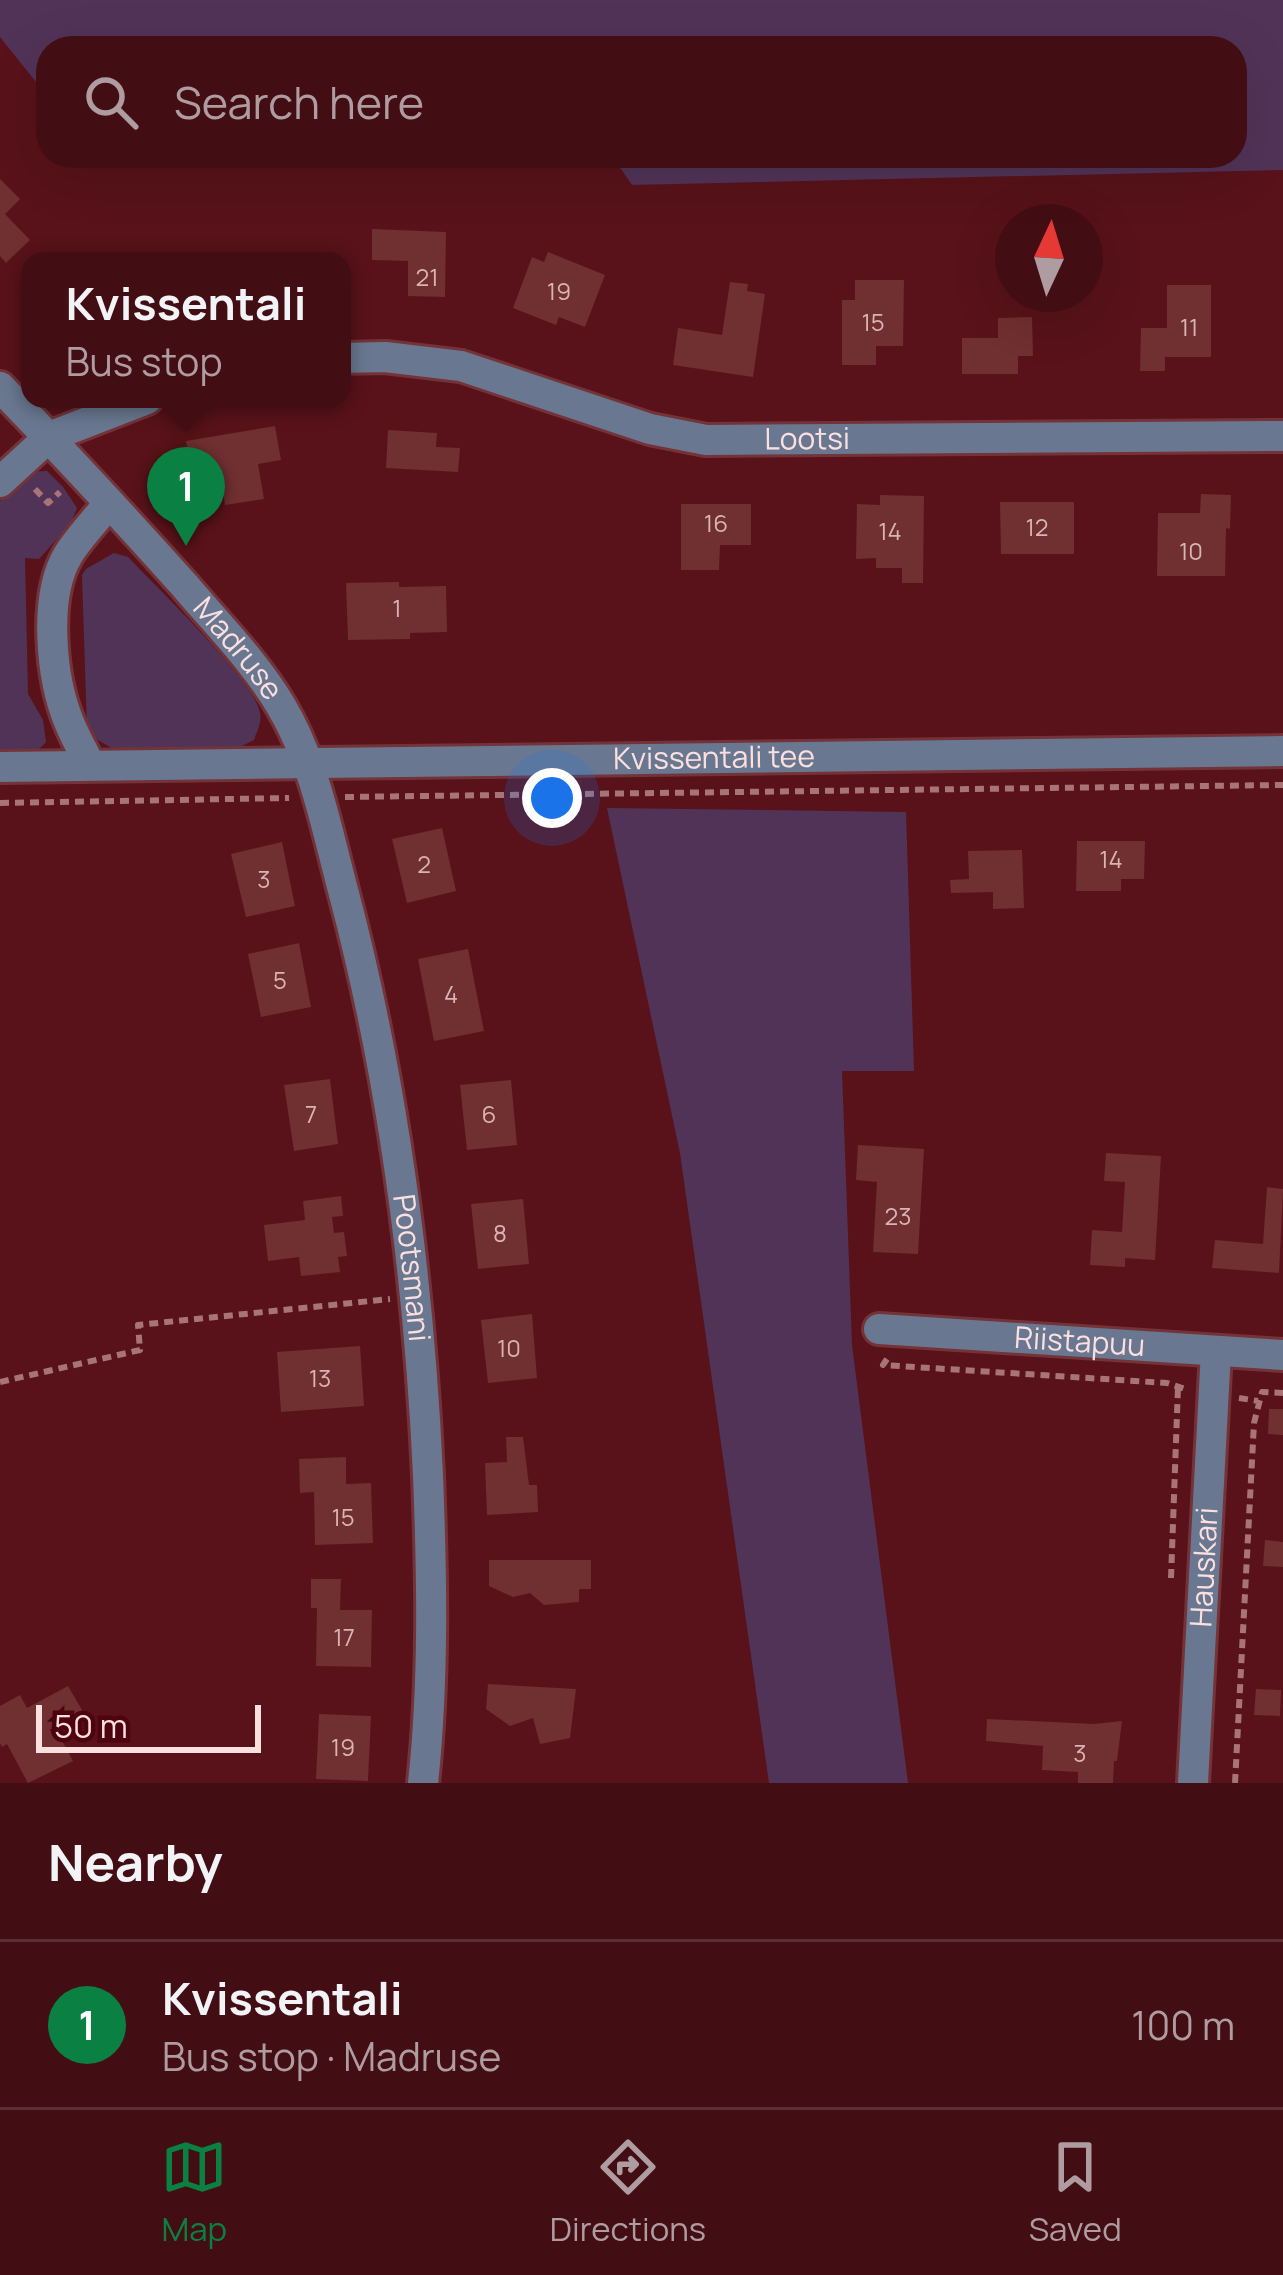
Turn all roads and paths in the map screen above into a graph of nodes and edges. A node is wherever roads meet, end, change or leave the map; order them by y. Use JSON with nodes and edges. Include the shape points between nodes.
{"nodes":[{"id":1,"x":351,"y":358,"type":"edge"},
{"id":2,"x":0,"y":387,"type":"edge"},
{"id":3,"x":124,"y":408,"type":"edge"},
{"id":4,"x":1283,"y":436,"type":"edge"},
{"id":5,"x":49,"y":437,"type":"junction"},
{"id":6,"x":0,"y":482,"type":"edge"},
{"id":7,"x":109,"y":503,"type":"junction"},
{"id":8,"x":1283,"y":751,"type":"edge"},
{"id":9,"x":309,"y":764,"type":"junction"},
{"id":10,"x":90,"y":765,"type":"junction"},
{"id":11,"x":0,"y":767,"type":"edge"},
{"id":12,"x":1283,"y":785,"type":"edge"},
{"id":13,"x":318,"y":798,"type":"junction"},
{"id":14,"x":0,"y":802,"type":"edge"},
{"id":15,"x":415,"y":1297,"type":"junction"},
{"id":16,"x":879,"y":1329,"type":"dead end"},
{"id":17,"x":1181,"y":1349,"type":"junction"},
{"id":18,"x":1216,"y":1352,"type":"junction"},
{"id":19,"x":1283,"y":1355,"type":"edge"},
{"id":20,"x":0,"y":1382,"type":"edge"},
{"id":21,"x":1283,"y":1393,"type":"edge"},
{"id":22,"x":1170,"y":1598,"type":"dead end"},
{"id":23,"x":423,"y":1783,"type":"edge"},
{"id":24,"x":1193,"y":1783,"type":"edge"},
{"id":25,"x":1235,"y":1783,"type":"edge"}],
"edges":[{"from":1,"to":4,"type":"street","name":"Lootsi","via":[[461,366],[706,440]]},
{"from":2,"to":5,"type":"street","name":"Madruse"},
{"from":3,"to":5,"type":"street"},
{"from":5,"to":6,"type":"street"},
{"from":5,"to":7,"type":"street","name":"Madruse"},
{"from":7,"to":9,"type":"street","name":"Madruse","via":[[256,668]]},
{"from":7,"to":10,"type":"street","via":[[66,557],[53,597],[60,692]]},
{"from":8,"to":9,"type":"street","name":"Kvissentali tee"},
{"from":9,"to":10,"type":"street","name":"Kvissentali tee"},
{"from":9,"to":13,"type":"street","name":"Pootsmani"},
{"from":10,"to":11,"type":"street","name":"Kvissentali tee"},
{"from":12,"to":13,"type":"path"},
{"from":13,"to":14,"type":"path"},
{"from":13,"to":15,"type":"street","name":"Pootsmani","via":[[363,965]]},
{"from":15,"to":20,"type":"path","via":[[138,1325],[140,1350]]},
{"from":15,"to":23,"type":"street","name":"Pootsmani","via":[[430,1526]]},
{"from":16,"to":17,"type":"street","name":"Riistapuu"},
{"from":17,"to":18,"type":"street","name":"Riistapuu"},
{"from":17,"to":22,"type":"path"},
{"from":18,"to":19,"type":"street","name":"Riistapuu"},
{"from":18,"to":24,"type":"street","name":"Hauskari"},
{"from":21,"to":25,"type":"path","via":[[1262,1392],[1254,1423]]}]}
